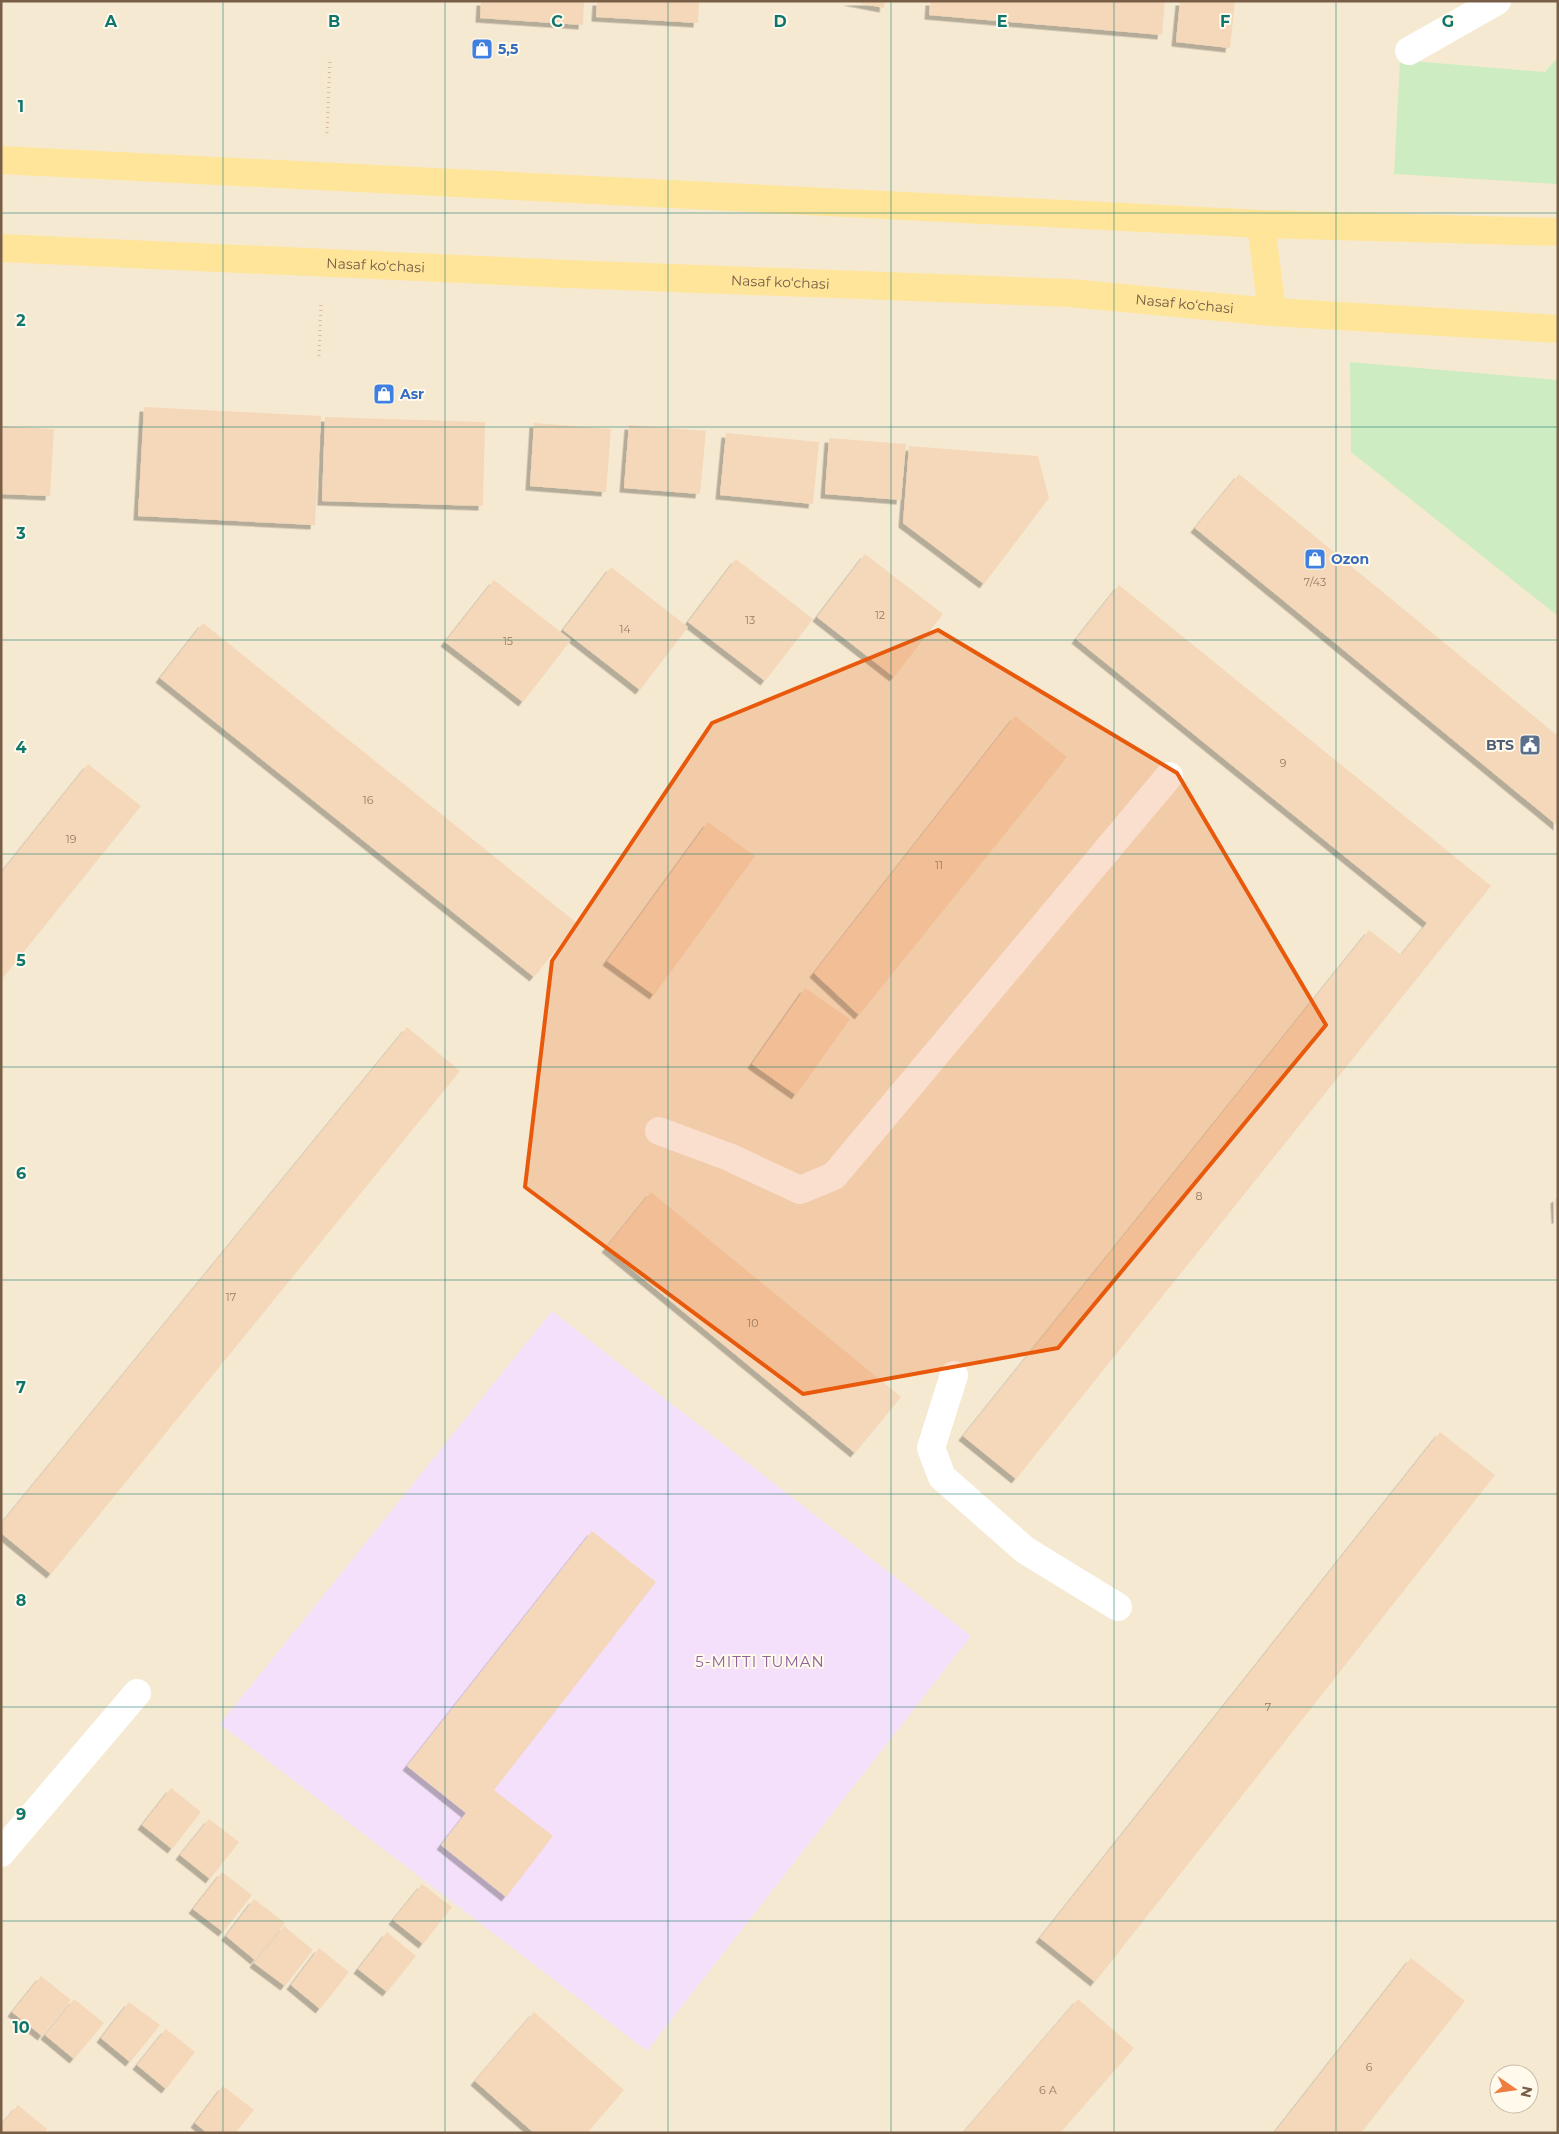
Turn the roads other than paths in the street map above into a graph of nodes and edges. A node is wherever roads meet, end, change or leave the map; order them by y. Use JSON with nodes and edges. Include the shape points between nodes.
{"nodes":[{"id":1,"x":1497,"y":1,"type":"edge"},
{"id":2,"x":1409,"y":51,"type":"dead end"},
{"id":3,"x":1,"y":160,"type":"edge"},
{"id":4,"x":1261,"y":224,"type":"junction"},
{"id":5,"x":1558,"y":232,"type":"edge"},
{"id":6,"x":1,"y":248,"type":"edge"},
{"id":7,"x":1272,"y":312,"type":"junction"},
{"id":8,"x":1555,"y":330,"type":"edge"},
{"id":9,"x":1169,"y":776,"type":"dead end"},
{"id":10,"x":659,"y":1131,"type":"dead end"},
{"id":11,"x":954,"y":1374,"type":"dead end"},
{"id":12,"x":1118,"y":1606,"type":"dead end"},
{"id":13,"x":137,"y":1693,"type":"dead end"},
{"id":14,"x":1,"y":1852,"type":"edge"}],
"edges":[{"from":1,"to":2,"type":"lane"},
{"from":3,"to":4,"type":"main road"},
{"from":4,"to":5,"type":"main road"},
{"from":4,"to":7,"type":"main road"},
{"from":6,"to":7,"type":"main road","name":"Nasaf ko‘chasi","via":[[1070,293]]},
{"from":7,"to":8,"type":"main road","name":"Nasaf ko‘chasi"},
{"from":9,"to":10,"type":"lane","via":[[834,1176],[800,1190],[729,1157]]},
{"from":11,"to":12,"type":"lane","via":[[931,1448],[942,1477],[1024,1550]]},
{"from":13,"to":14,"type":"lane"}]}
